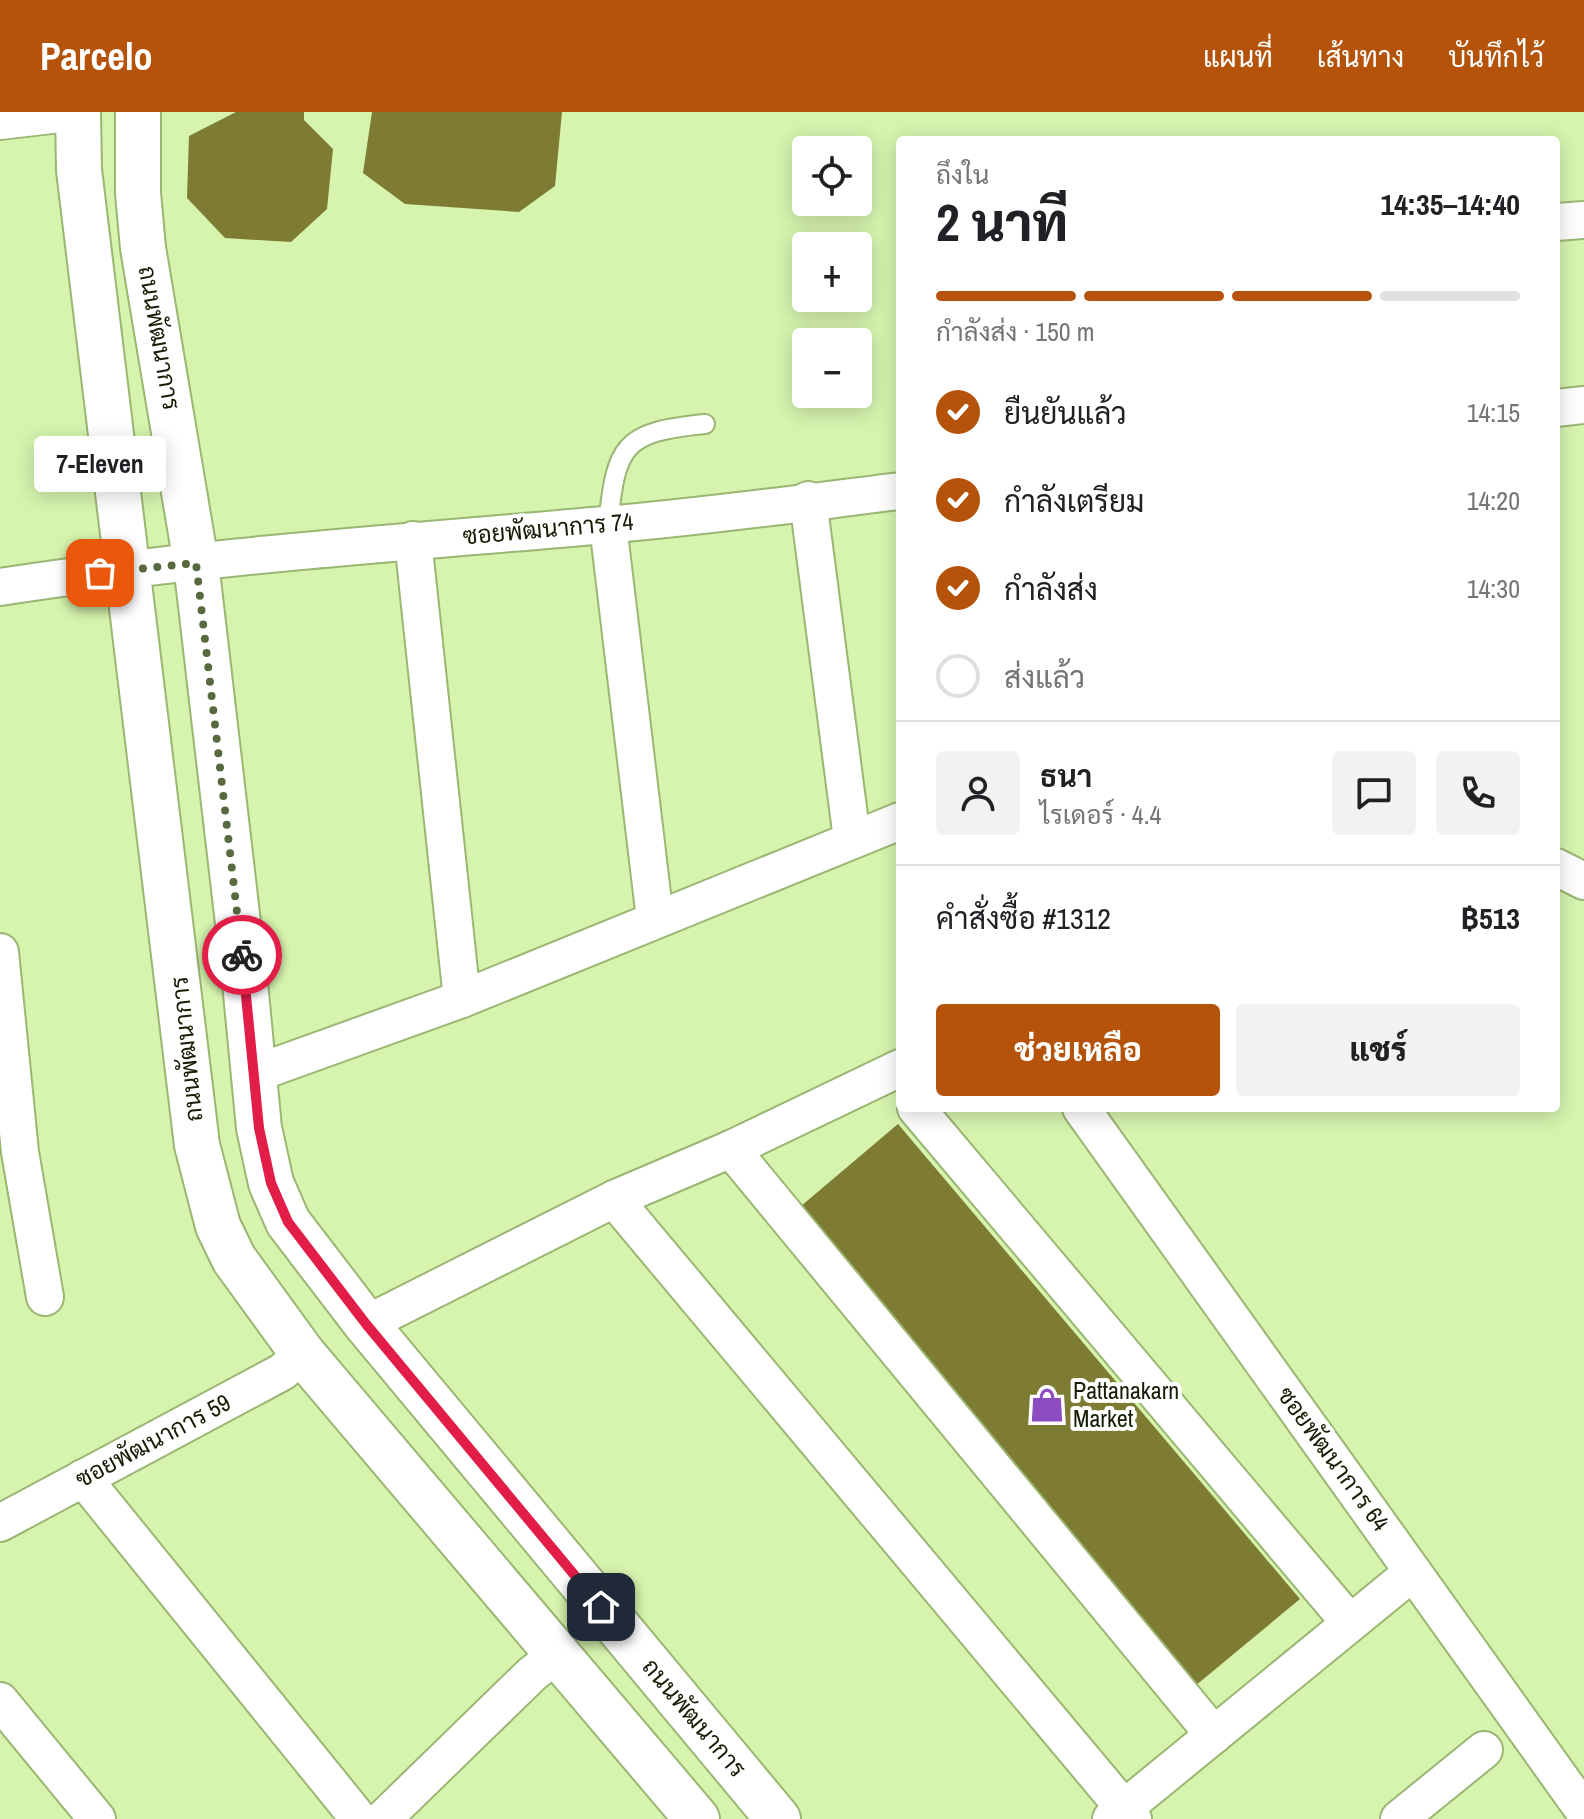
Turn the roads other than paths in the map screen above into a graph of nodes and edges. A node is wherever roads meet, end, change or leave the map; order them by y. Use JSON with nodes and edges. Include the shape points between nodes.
{"nodes":[{"id":1,"x":78,"y":112,"type":"edge"},
{"id":2,"x":138,"y":112,"type":"edge"},
{"id":3,"x":0,"y":121,"type":"edge"},
{"id":4,"x":1584,"y":220,"type":"edge"},
{"id":5,"x":1560,"y":222,"type":"edge"},
{"id":6,"x":1584,"y":405,"type":"edge"},
{"id":7,"x":1560,"y":408,"type":"edge"},
{"id":8,"x":705,"y":424,"type":"dead end"},
{"id":9,"x":895,"y":491,"type":"edge"},
{"id":10,"x":808,"y":500,"type":"junction"},
{"id":11,"x":608,"y":525,"type":"junction"},
{"id":12,"x":413,"y":540,"type":"junction"},
{"id":13,"x":196,"y":563,"type":"junction"},
{"id":14,"x":130,"y":570,"type":"junction"},
{"id":15,"x":0,"y":587,"type":"edge"},
{"id":16,"x":896,"y":822,"type":"edge"},
{"id":17,"x":852,"y":839,"type":"junction"},
{"id":18,"x":1560,"y":869,"type":"edge"},
{"id":19,"x":1584,"y":881,"type":"edge"},
{"id":20,"x":655,"y":919,"type":"junction"},
{"id":21,"x":0,"y":952,"type":"edge"},
{"id":22,"x":462,"y":999,"type":"junction"},
{"id":23,"x":254,"y":1074,"type":"junction"},
{"id":24,"x":896,"y":1077,"type":"edge"},
{"id":25,"x":0,"y":1110,"type":"edge"},
{"id":26,"x":919,"y":1112,"type":"edge"},
{"id":27,"x":1084,"y":1112,"type":"edge"},
{"id":28,"x":731,"y":1149,"type":"junction"},
{"id":29,"x":20,"y":1152,"type":"junction"},
{"id":30,"x":614,"y":1199,"type":"junction"},
{"id":31,"x":14,"y":1209,"type":"edge"},
{"id":32,"x":45,"y":1297,"type":"dead end"},
{"id":33,"x":366,"y":1324,"type":"junction"},
{"id":34,"x":303,"y":1354,"type":"junction"},
{"id":35,"x":83,"y":1478,"type":"junction"},
{"id":36,"x":0,"y":1523,"type":"edge"},
{"id":37,"x":1413,"y":1572,"type":"junction"},
{"id":38,"x":1350,"y":1623,"type":"junction"},
{"id":39,"x":558,"y":1654,"type":"junction"},
{"id":40,"x":0,"y":1701,"type":"edge"},
{"id":41,"x":1214,"y":1735,"type":"junction"},
{"id":42,"x":1484,"y":1750,"type":"dead end"},
{"id":43,"x":1584,"y":1811,"type":"edge"},
{"id":44,"x":1123,"y":1815,"type":"edge"},
{"id":45,"x":97,"y":1819,"type":"edge"},
{"id":46,"x":359,"y":1819,"type":"edge"},
{"id":47,"x":383,"y":1819,"type":"edge"},
{"id":48,"x":697,"y":1819,"type":"edge"},
{"id":49,"x":778,"y":1819,"type":"edge"},
{"id":50,"x":1399,"y":1819,"type":"edge"}],
"edges":[{"from":1,"to":3,"type":"street"},
{"from":1,"to":14,"type":"main road","name":"ถนนพัฒนาการ","via":[[79,170]]},
{"from":2,"to":13,"type":"main road","name":"ถนนพัฒนาการ","via":[[143,248]]},
{"from":4,"to":5,"type":"street"},
{"from":6,"to":7,"type":"street"},
{"from":8,"to":11,"type":"lane","via":[[658,429],[621,455],[613,474]]},
{"from":9,"to":10,"type":"street","name":"ซอยพัฒนาการ 74"},
{"from":10,"to":11,"type":"street","name":"ซอยพัฒนาการ 74"},
{"from":10,"to":17,"type":"street"},
{"from":11,"to":12,"type":"street","name":"ซอยพัฒนาการ 74"},
{"from":11,"to":20,"type":"street"},
{"from":12,"to":13,"type":"street","name":"ซอยพัฒนาการ 74"},
{"from":12,"to":22,"type":"street"},
{"from":13,"to":14,"type":"street","name":"ซอยพัฒนาการ 74"},
{"from":13,"to":23,"type":"main road","name":"ถนนพัฒนาการ"},
{"from":14,"to":15,"type":"street","name":"ซอยพัฒนาการ 74"},
{"from":14,"to":34,"type":"main road","name":"ถนนพัฒนาการ","via":[[197,1145],[208,1192],[234,1259]]},
{"from":16,"to":17,"type":"street"},
{"from":17,"to":20,"type":"street"},
{"from":18,"to":19,"type":"street"},
{"from":20,"to":22,"type":"street"},
{"from":21,"to":29,"type":"street"},
{"from":22,"to":23,"type":"street"},
{"from":23,"to":33,"type":"main road","name":"ถนนพัฒนาการ","via":[[268,1170],[288,1222]]},
{"from":24,"to":28,"type":"street"},
{"from":25,"to":29,"type":"street"},
{"from":26,"to":38,"type":"street"},
{"from":27,"to":37,"type":"street","name":"ซอยพัฒนาการ 64"},
{"from":28,"to":30,"type":"street"},
{"from":28,"to":41,"type":"street"},
{"from":29,"to":31,"type":"street"},
{"from":30,"to":33,"type":"street"},
{"from":30,"to":44,"type":"street"},
{"from":31,"to":32,"type":"street"},
{"from":33,"to":49,"type":"main road","name":"ถนนพัฒนาการ"},
{"from":34,"to":35,"type":"street","name":"ซอยพัฒนาการ 59","via":[[282,1372]]},
{"from":34,"to":39,"type":"main road","name":"ถนนพัฒนาการ"},
{"from":35,"to":36,"type":"street","name":"ซอยพัฒนาการ 59"},
{"from":35,"to":46,"type":"street"},
{"from":37,"to":38,"type":"street"},
{"from":37,"to":43,"type":"street","name":"ซอยพัฒนาการ 64"},
{"from":38,"to":41,"type":"street"},
{"from":39,"to":47,"type":"street"},
{"from":39,"to":48,"type":"main road","name":"ถนนพัฒนาการ"},
{"from":40,"to":45,"type":"street"},
{"from":41,"to":44,"type":"street"},
{"from":42,"to":50,"type":"street"}]}
